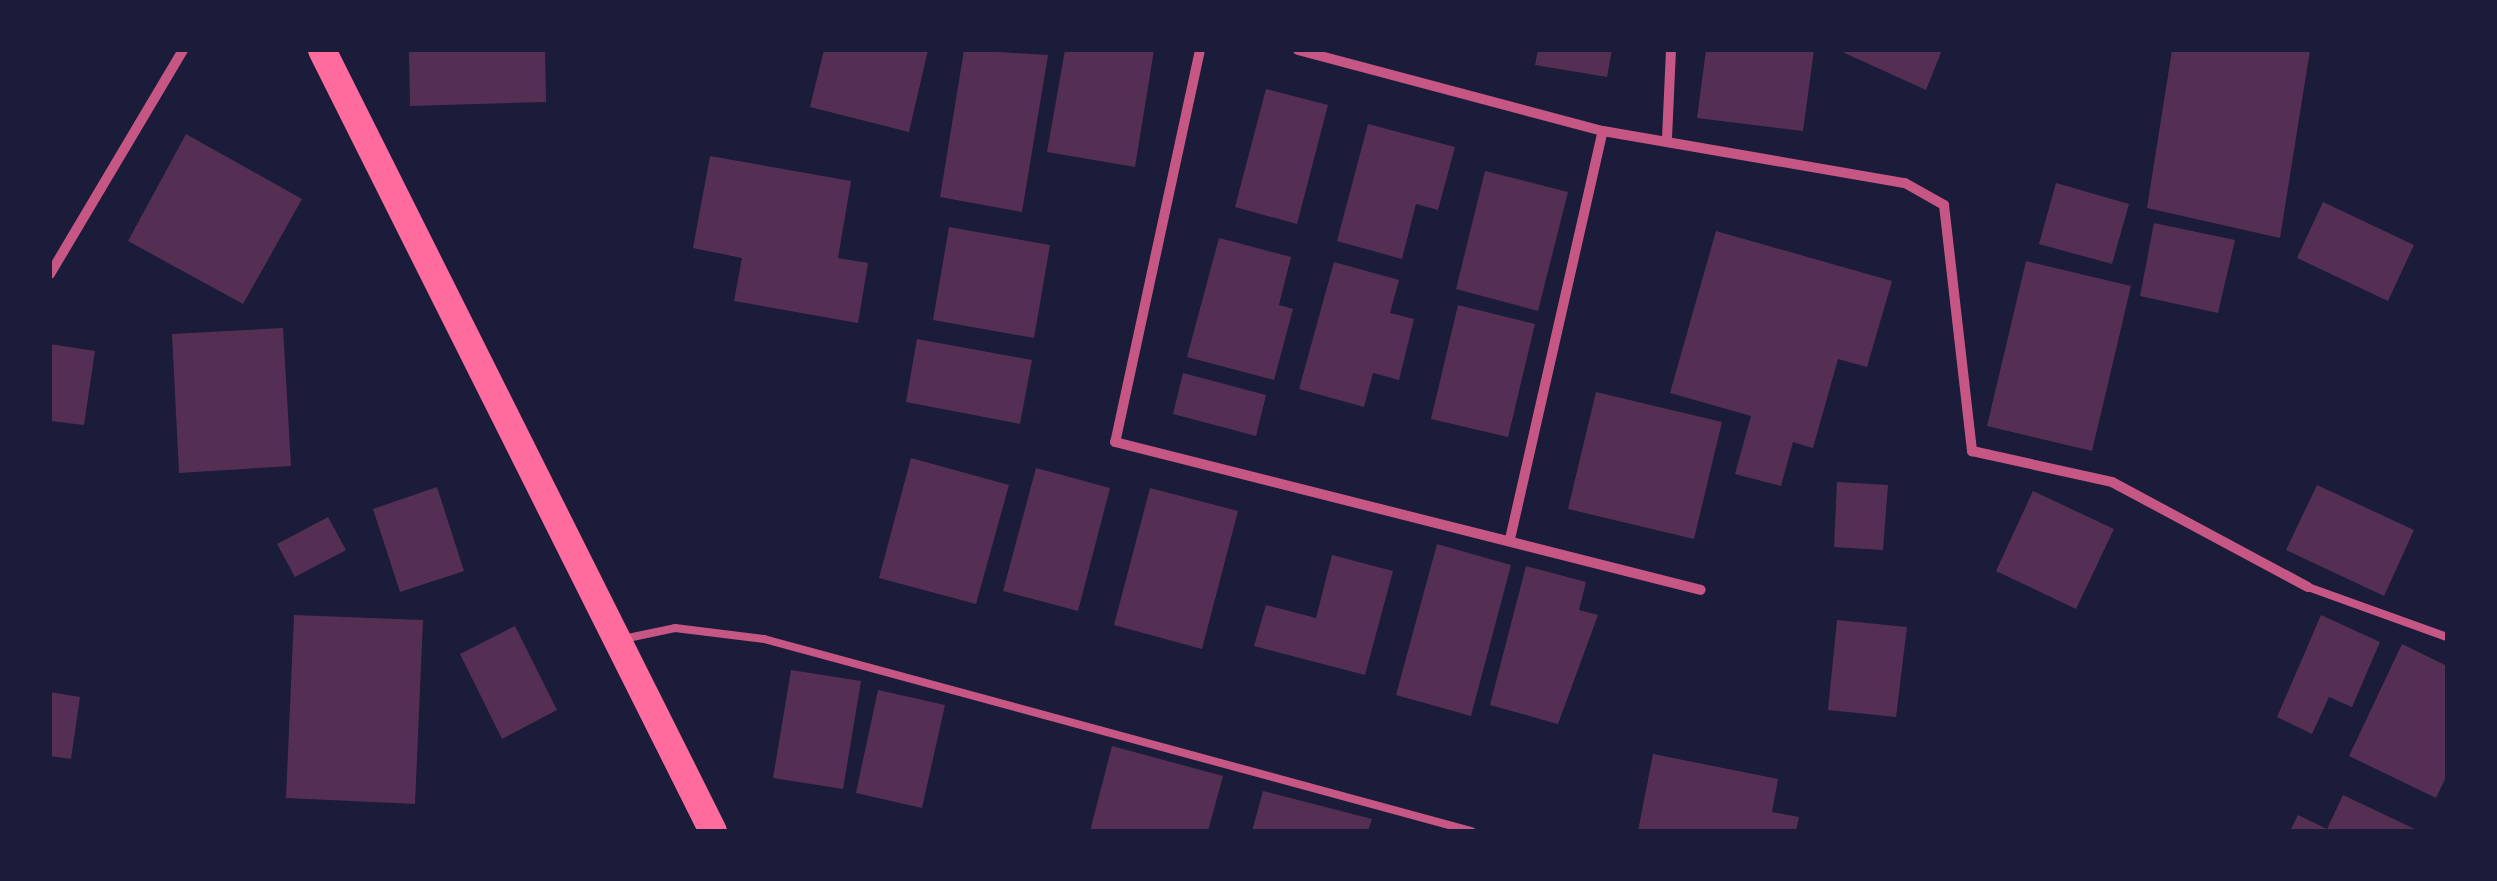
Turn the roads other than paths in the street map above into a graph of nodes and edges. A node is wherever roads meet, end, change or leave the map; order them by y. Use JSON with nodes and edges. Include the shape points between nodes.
{"nodes":[{"id":1,"x":182,"y":50,"type":"edge"},
{"id":2,"x":322,"y":50,"type":"edge"},
{"id":3,"x":1200,"y":50,"type":"edge"},
{"id":4,"x":1298,"y":50,"type":"edge"},
{"id":5,"x":1671,"y":50,"type":"edge"},
{"id":6,"x":1603,"y":131,"type":"junction"},
{"id":7,"x":1667,"y":138,"type":"junction"},
{"id":8,"x":50,"y":274,"type":"edge"},
{"id":9,"x":1510,"y":539,"type":"junction"},
{"id":10,"x":2308,"y":587,"type":"joint"},
{"id":11,"x":1701,"y":590,"type":"dead end"},
{"id":12,"x":2447,"y":636,"type":"edge"},
{"id":13,"x":618,"y":640,"type":"junction"},
{"id":14,"x":713,"y":831,"type":"edge"},
{"id":15,"x":1471,"y":831,"type":"edge"}],
"edges":[{"from":1,"to":8,"type":"street"},
{"from":2,"to":13,"type":"highway"},
{"from":3,"to":9,"type":"street","via":[[1115,442]]},
{"from":4,"to":6,"type":"street"},
{"from":5,"to":7,"type":"street"},
{"from":6,"to":7,"type":"street"},
{"from":6,"to":9,"type":"street"},
{"from":7,"to":10,"type":"street","via":[[1905,183],[1944,205],[1972,451],[2112,482]]},
{"from":9,"to":11,"type":"street"},
{"from":10,"to":12,"type":"lane"},
{"from":13,"to":14,"type":"highway"},
{"from":13,"to":15,"type":"lane","via":[[676,628],[764,639]]}]}
